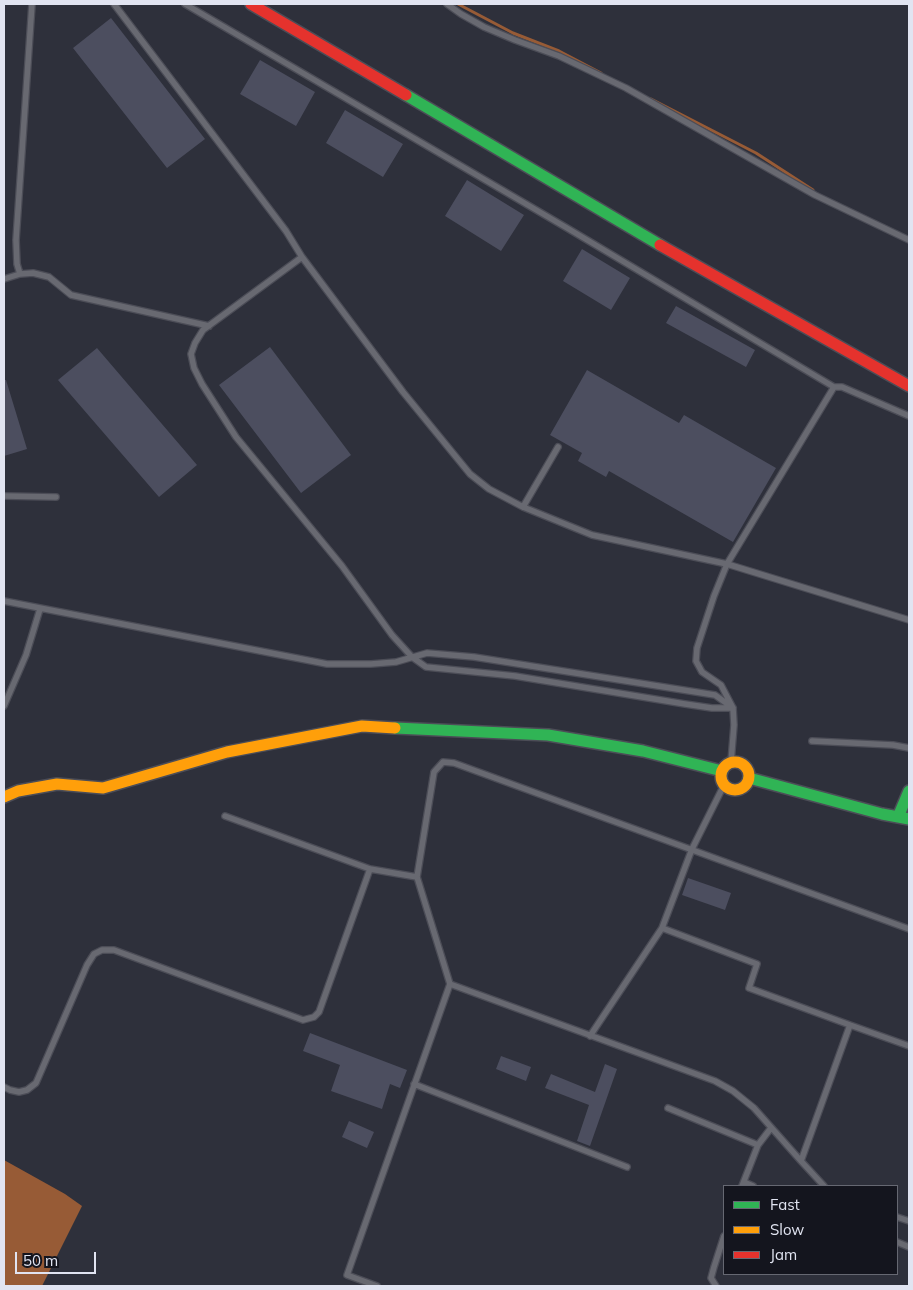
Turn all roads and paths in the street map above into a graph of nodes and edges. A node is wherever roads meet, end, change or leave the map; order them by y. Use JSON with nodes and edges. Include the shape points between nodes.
{"nodes":[{"id":1,"x":32,"y":4,"type":"edge"},
{"id":2,"x":114,"y":4,"type":"edge"},
{"id":3,"x":186,"y":4,"type":"edge"},
{"id":4,"x":251,"y":4,"type":"edge"},
{"id":5,"x":447,"y":4,"type":"edge"},
{"id":6,"x":909,"y":240,"type":"edge"},
{"id":7,"x":302,"y":258,"type":"junction"},
{"id":8,"x":20,"y":274,"type":"junction"},
{"id":9,"x":4,"y":280,"type":"edge"},
{"id":10,"x":209,"y":326,"type":"junction"},
{"id":11,"x":909,"y":386,"type":"edge"},
{"id":12,"x":834,"y":387,"type":"junction"},
{"id":13,"x":909,"y":416,"type":"edge"},
{"id":14,"x":558,"y":448,"type":"dead end"},
{"id":15,"x":4,"y":496,"type":"edge"},
{"id":16,"x":56,"y":497,"type":"dead end"},
{"id":17,"x":523,"y":508,"type":"junction"},
{"id":18,"x":727,"y":564,"type":"junction"},
{"id":19,"x":4,"y":601,"type":"edge"},
{"id":20,"x":40,"y":609,"type":"junction"},
{"id":21,"x":909,"y":620,"type":"edge"},
{"id":22,"x":412,"y":657,"type":"junction"},
{"id":23,"x":4,"y":706,"type":"edge"},
{"id":24,"x":733,"y":708,"type":"junction"},
{"id":25,"x":812,"y":741,"type":"dead end"},
{"id":26,"x":909,"y":748,"type":"edge"},
{"id":27,"x":731,"y":762,"type":"junction"},
{"id":28,"x":722,"y":771,"type":"junction"},
{"id":29,"x":749,"y":778,"type":"junction"},
{"id":30,"x":724,"y":785,"type":"junction"},
{"id":31,"x":909,"y":790,"type":"edge"},
{"id":32,"x":4,"y":797,"type":"edge"},
{"id":33,"x":225,"y":816,"type":"dead end"},
{"id":34,"x":904,"y":818,"type":"edge"},
{"id":35,"x":692,"y":849,"type":"junction"},
{"id":36,"x":370,"y":869,"type":"junction"},
{"id":37,"x":417,"y":877,"type":"junction"},
{"id":38,"x":662,"y":928,"type":"junction"},
{"id":39,"x":909,"y":929,"type":"edge"},
{"id":40,"x":450,"y":984,"type":"junction"},
{"id":41,"x":850,"y":1025,"type":"junction"},
{"id":42,"x":590,"y":1036,"type":"junction"},
{"id":43,"x":909,"y":1046,"type":"edge"},
{"id":44,"x":414,"y":1084,"type":"junction"},
{"id":45,"x":4,"y":1087,"type":"edge"},
{"id":46,"x":668,"y":1108,"type":"dead end"},
{"id":47,"x":771,"y":1128,"type":"junction"},
{"id":48,"x":758,"y":1145,"type":"junction"},
{"id":49,"x":801,"y":1161,"type":"junction"},
{"id":50,"x":628,"y":1166,"type":"dead end"},
{"id":51,"x":743,"y":1184,"type":"edge"},
{"id":52,"x":823,"y":1185,"type":"edge"},
{"id":53,"x":723,"y":1239,"type":"edge"},
{"id":54,"x":377,"y":1286,"type":"edge"},
{"id":55,"x":716,"y":1286,"type":"edge"}],
"edges":[{"from":1,"to":8,"type":"lane","via":[[16,240]]},
{"from":2,"to":7,"type":"lane","via":[[286,231]]},
{"from":3,"to":12,"type":"lane"},
{"from":4,"to":11,"type":"main road","via":[[698,267]]},
{"from":5,"to":6,"type":"lane","via":[[484,27],[559,56],[626,88],[815,195]]},
{"from":7,"to":10,"type":"lane"},
{"from":7,"to":17,"type":"lane","via":[[403,392],[470,474]]},
{"from":8,"to":9,"type":"lane"},
{"from":8,"to":10,"type":"lane","via":[[49,277],[71,296]]},
{"from":10,"to":22,"type":"lane","via":[[203,330],[191,354],[202,384],[236,437]]},
{"from":12,"to":13,"type":"lane"},
{"from":12,"to":18,"type":"lane"},
{"from":14,"to":17,"type":"lane"},
{"from":15,"to":16,"type":"lane"},
{"from":17,"to":18,"type":"lane","via":[[592,535]]},
{"from":18,"to":21,"type":"lane"},
{"from":18,"to":24,"type":"lane","via":[[697,648],[696,661],[702,672],[721,685]]},
{"from":19,"to":20,"type":"lane"},
{"from":20,"to":22,"type":"lane","via":[[326,664],[396,662]]},
{"from":20,"to":23,"type":"lane","via":[[26,655]]},
{"from":22,"to":24,"type":"lane","via":[[426,666],[514,676],[703,707]]},
{"from":22,"to":24,"type":"lane","via":[[427,653],[474,657],[630,681],[715,695]]},
{"from":24,"to":27,"type":"lane"},
{"from":25,"to":26,"type":"lane"},
{"from":27,"to":28,"type":"main road"},
{"from":27,"to":29,"type":"main road","via":[[744,765]]},
{"from":28,"to":30,"type":"main road"},
{"from":28,"to":32,"type":"main road","via":[[643,751],[548,736],[362,726],[227,752],[103,788],[57,784]]},
{"from":29,"to":30,"type":"main road","via":[[740,789],[731,790]]},
{"from":29,"to":34,"type":"main road"},
{"from":30,"to":35,"type":"lane"},
{"from":31,"to":34,"type":"main road"},
{"from":33,"to":36,"type":"lane"},
{"from":35,"to":37,"type":"lane","via":[[454,763],[443,762],[434,772]]},
{"from":35,"to":38,"type":"lane"},
{"from":35,"to":39,"type":"lane"},
{"from":36,"to":37,"type":"lane"},
{"from":36,"to":45,"type":"lane","via":[[319,1012],[314,1017],[303,1020],[114,950],[102,950],[94,954],[87,965],[36,1083],[19,1092]]},
{"from":37,"to":40,"type":"lane"},
{"from":38,"to":41,"type":"lane","via":[[757,964],[749,988]]},
{"from":38,"to":42,"type":"lane"},
{"from":40,"to":42,"type":"lane"},
{"from":40,"to":44,"type":"lane"},
{"from":41,"to":43,"type":"lane"},
{"from":41,"to":49,"type":"lane"},
{"from":42,"to":47,"type":"lane","via":[[715,1081],[754,1108]]},
{"from":44,"to":50,"type":"lane"},
{"from":44,"to":54,"type":"lane","via":[[347,1275]]},
{"from":46,"to":48,"type":"lane"},
{"from":47,"to":48,"type":"lane"},
{"from":47,"to":49,"type":"lane"},
{"from":48,"to":51,"type":"lane"},
{"from":49,"to":52,"type":"lane"},
{"from":53,"to":55,"type":"lane","via":[[711,1278]]}]}
